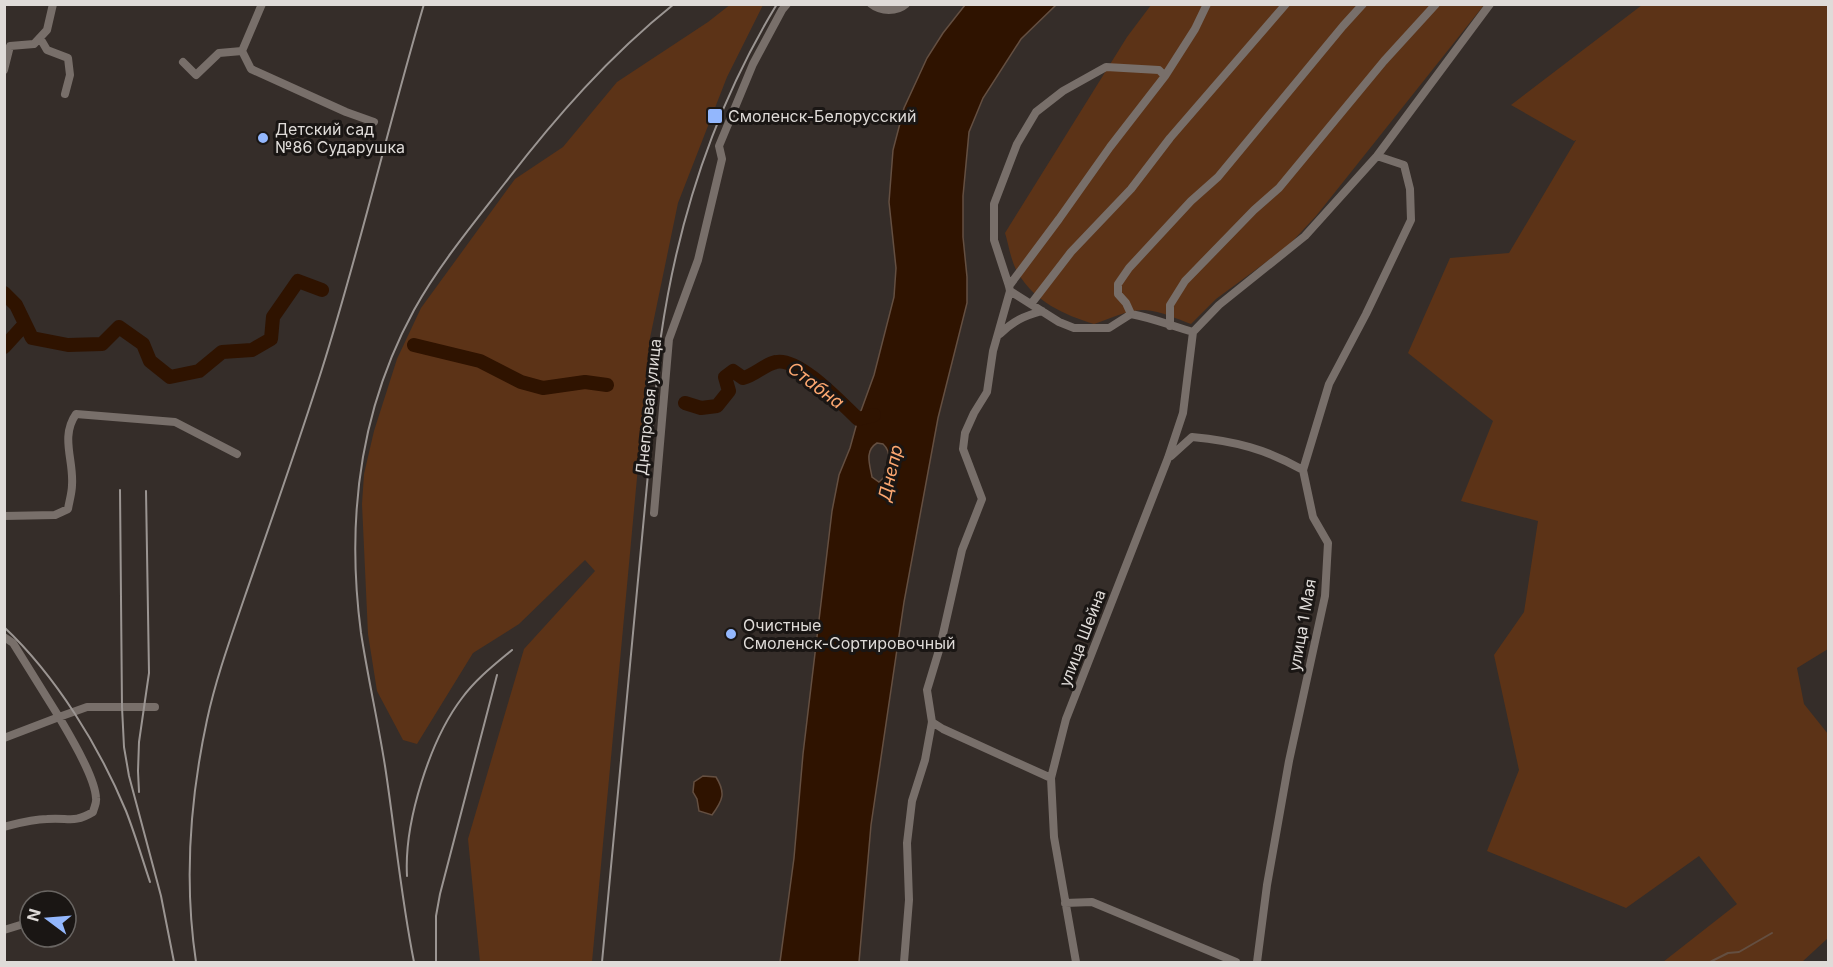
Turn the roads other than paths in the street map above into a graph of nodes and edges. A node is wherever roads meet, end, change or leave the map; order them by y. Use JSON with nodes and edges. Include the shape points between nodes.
{"nodes":[{"id":1,"x":53,"y":4,"type":"edge"},
{"id":2,"x":262,"y":4,"type":"edge"},
{"id":3,"x":788,"y":4,"type":"edge"},
{"id":4,"x":871,"y":4,"type":"edge"},
{"id":5,"x":906,"y":4,"type":"edge"},
{"id":6,"x":1207,"y":4,"type":"edge"},
{"id":7,"x":1286,"y":4,"type":"edge"},
{"id":8,"x":1363,"y":4,"type":"edge"},
{"id":9,"x":1436,"y":4,"type":"edge"},
{"id":10,"x":1490,"y":4,"type":"edge"},
{"id":11,"x":40,"y":38,"type":"junction"},
{"id":12,"x":242,"y":51,"type":"junction"},
{"id":13,"x":183,"y":62,"type":"dead end"},
{"id":14,"x":4,"y":70,"type":"edge"},
{"id":15,"x":1165,"y":76,"type":"junction"},
{"id":16,"x":65,"y":94,"type":"dead end"},
{"id":17,"x":374,"y":122,"type":"dead end"},
{"id":18,"x":1377,"y":156,"type":"junction"},
{"id":19,"x":1010,"y":288,"type":"junction"},
{"id":20,"x":1031,"y":304,"type":"junction"},
{"id":21,"x":1042,"y":311,"type":"junction"},
{"id":22,"x":1131,"y":314,"type":"junction"},
{"id":23,"x":1170,"y":326,"type":"junction"},
{"id":24,"x":1193,"y":332,"type":"junction"},
{"id":25,"x":998,"y":337,"type":"junction"},
{"id":26,"x":237,"y":454,"type":"dead end"},
{"id":27,"x":1168,"y":458,"type":"junction"},
{"id":28,"x":1304,"y":470,"type":"junction"},
{"id":29,"x":654,"y":513,"type":"dead end"},
{"id":30,"x":4,"y":516,"type":"edge"},
{"id":31,"x":4,"y":637,"type":"edge"},
{"id":32,"x":155,"y":707,"type":"dead end"},
{"id":33,"x":59,"y":717,"type":"junction"},
{"id":34,"x":932,"y":722,"type":"junction"},
{"id":35,"x":4,"y":738,"type":"edge"},
{"id":36,"x":1051,"y":778,"type":"junction"},
{"id":37,"x":4,"y":827,"type":"edge"},
{"id":38,"x":1065,"y":903,"type":"junction"},
{"id":39,"x":904,"y":963,"type":"edge"},
{"id":40,"x":1076,"y":963,"type":"edge"},
{"id":41,"x":1236,"y":963,"type":"edge"},
{"id":42,"x":1257,"y":963,"type":"edge"}],
"edges":[{"from":1,"to":11,"type":"street","via":[[47,30]]},
{"from":2,"to":12,"type":"street"},
{"from":3,"to":29,"type":"street","name":"Днепровая улица","via":[[753,64],[719,146],[722,159],[704,237],[669,339]]},
{"from":4,"to":5,"type":"street","via":[[894,10]]},
{"from":6,"to":15,"type":"street"},
{"from":7,"to":20,"type":"street","via":[[1131,189],[1071,252]]},
{"from":8,"to":22,"type":"street","via":[[1218,177],[1129,268],[1118,284],[1118,294]]},
{"from":9,"to":23,"type":"street","via":[[1279,188],[1185,280],[1170,305]]},
{"from":10,"to":18,"type":"street"},
{"from":11,"to":14,"type":"street","via":[[34,44],[10,46]]},
{"from":11,"to":16,"type":"street","via":[[47,50],[68,58],[70,75]]},
{"from":12,"to":13,"type":"street","via":[[219,53],[196,75]]},
{"from":12,"to":17,"type":"street","via":[[251,69]]},
{"from":15,"to":19,"type":"street"},
{"from":15,"to":19,"type":"street","via":[[1159,70],[1106,67],[1063,91],[1036,112],[1017,144],[993,204],[994,240]]},
{"from":18,"to":24,"type":"street","via":[[1305,236],[1219,305]]},
{"from":18,"to":28,"type":"street","name":"улица 1 Мая","via":[[1404,165],[1411,220],[1329,384]]},
{"from":19,"to":20,"type":"street"},
{"from":19,"to":25,"type":"street"},
{"from":20,"to":21,"type":"street"},
{"from":21,"to":22,"type":"street","via":[[1074,328],[1109,328]]},
{"from":21,"to":25,"type":"street","via":[[1011,323]]},
{"from":22,"to":23,"type":"street"},
{"from":23,"to":24,"type":"street"},
{"from":24,"to":27,"type":"street","name":"улица Шейна","via":[[1183,413]]},
{"from":25,"to":34,"type":"street","via":[[987,392],[965,433],[963,449],[982,499],[962,550],[927,690]]},
{"from":26,"to":30,"type":"street","via":[[175,422],[76,414],[67,433],[72,485],[68,509],[55,515]]},
{"from":27,"to":28,"type":"street","via":[[1192,436],[1228,440],[1278,455]]},
{"from":27,"to":36,"type":"street","name":"улица Шейна","via":[[1066,719]]},
{"from":28,"to":42,"type":"street","name":"улица 1 Мая","via":[[1313,517],[1328,543],[1325,596],[1289,761]]},
{"from":31,"to":33,"type":"street","via":[[14,643]]},
{"from":32,"to":33,"type":"street","via":[[87,707]]},
{"from":33,"to":35,"type":"street"},
{"from":33,"to":37,"type":"street","via":[[94,788],[97,800],[93,812],[80,820],[48,818]]},
{"from":34,"to":36,"type":"street"},
{"from":34,"to":39,"type":"street","via":[[908,832],[909,900]]},
{"from":36,"to":38,"type":"street","name":"улица Шейна","via":[[1054,837]]},
{"from":38,"to":40,"type":"street","name":"улица Шейна"},
{"from":38,"to":41,"type":"street","via":[[1092,902]]}]}
